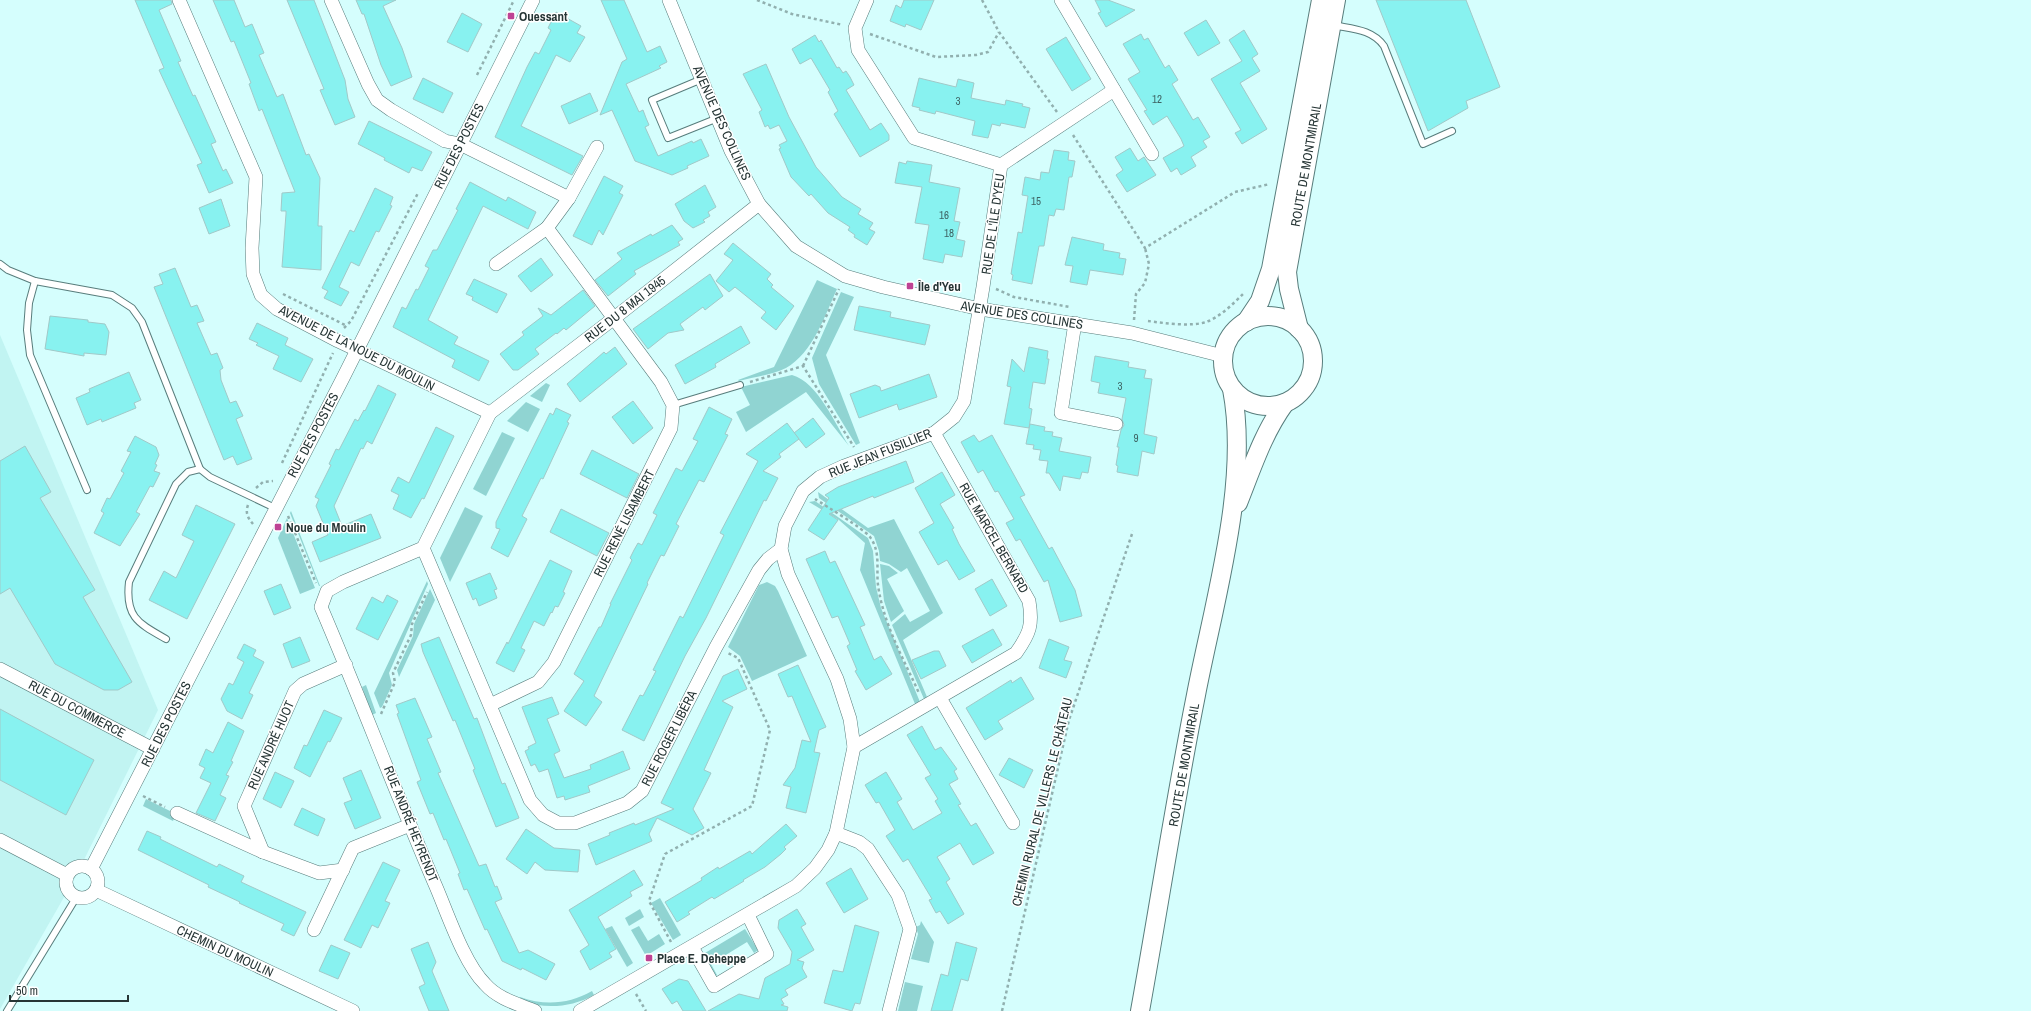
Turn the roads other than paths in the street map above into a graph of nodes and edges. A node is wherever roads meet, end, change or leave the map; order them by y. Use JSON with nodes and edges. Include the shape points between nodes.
{"nodes":[{"id":1,"x":179,"y":0,"type":"edge"},
{"id":2,"x":331,"y":0,"type":"edge"},
{"id":3,"x":533,"y":0,"type":"edge"},
{"id":4,"x":669,"y":0,"type":"edge"},
{"id":5,"x":867,"y":0,"type":"edge"},
{"id":6,"x":1061,"y":0,"type":"edge"},
{"id":7,"x":1321,"y":0,"type":"edge"},
{"id":8,"x":1336,"y":0,"type":"edge"},
{"id":9,"x":1331,"y":25,"type":"junction"},
{"id":10,"x":702,"y":79,"type":"junction"},
{"id":11,"x":1114,"y":90,"type":"junction"},
{"id":12,"x":718,"y":118,"type":"junction"},
{"id":13,"x":1452,"y":131,"type":"dead end"},
{"id":14,"x":460,"y":144,"type":"junction"},
{"id":15,"x":596,"y":147,"type":"dead end"},
{"id":16,"x":1152,"y":154,"type":"dead end"},
{"id":17,"x":1001,"y":165,"type":"junction"},
{"id":18,"x":569,"y":198,"type":"junction"},
{"id":19,"x":759,"y":204,"type":"junction"},
{"id":20,"x":547,"y":228,"type":"junction"},
{"id":21,"x":0,"y":264,"type":"edge"},
{"id":22,"x":496,"y":264,"type":"dead end"},
{"id":23,"x":35,"y":281,"type":"junction"},
{"id":24,"x":980,"y":309,"type":"junction"},
{"id":25,"x":613,"y":319,"type":"junction"},
{"id":26,"x":1246,"y":322,"type":"junction"},
{"id":27,"x":1075,"y":323,"type":"junction"},
{"id":28,"x":1299,"y":329,"type":"junction"},
{"id":29,"x":357,"y":350,"type":"junction"},
{"id":30,"x":1223,"y":356,"type":"junction"},
{"id":31,"x":740,"y":385,"type":"road end"},
{"id":32,"x":1232,"y":388,"type":"junction"},
{"id":33,"x":1285,"y":403,"type":"junction"},
{"id":34,"x":673,"y":405,"type":"junction"},
{"id":35,"x":490,"y":413,"type":"junction"},
{"id":36,"x":1116,"y":424,"type":"dead end"},
{"id":37,"x":934,"y":433,"type":"junction"},
{"id":38,"x":200,"y":469,"type":"junction"},
{"id":39,"x":87,"y":490,"type":"dead end"},
{"id":40,"x":275,"y":508,"type":"junction"},
{"id":41,"x":1231,"y":520,"type":"junction"},
{"id":42,"x":423,"y":548,"type":"junction"},
{"id":43,"x":781,"y":549,"type":"junction"},
{"id":44,"x":166,"y":639,"type":"dead end"},
{"id":45,"x":346,"y":665,"type":"junction"},
{"id":46,"x":0,"y":669,"type":"edge"},
{"id":47,"x":940,"y":698,"type":"junction"},
{"id":48,"x":490,"y":706,"type":"junction"},
{"id":49,"x":854,"y":747,"type":"junction"},
{"id":50,"x":153,"y":749,"type":"junction"},
{"id":51,"x":176,"y":812,"type":"road end"},
{"id":52,"x":1013,"y":823,"type":"dead end"},
{"id":53,"x":410,"y":825,"type":"junction"},
{"id":54,"x":836,"y":833,"type":"junction"},
{"id":55,"x":0,"y":840,"type":"edge"},
{"id":56,"x":263,"y":852,"type":"junction"},
{"id":57,"x":91,"y":869,"type":"junction"},
{"id":58,"x":343,"y":870,"type":"junction"},
{"id":59,"x":67,"y":875,"type":"junction"},
{"id":60,"x":96,"y":890,"type":"junction"},
{"id":61,"x":76,"y":898,"type":"junction"},
{"id":62,"x":748,"y":915,"type":"junction"},
{"id":63,"x":314,"y":930,"type":"dead end"},
{"id":64,"x":692,"y":947,"type":"junction"},
{"id":65,"x":7,"y":1011,"type":"edge"},
{"id":66,"x":353,"y":1011,"type":"edge"},
{"id":67,"x":535,"y":1011,"type":"edge"},
{"id":68,"x":580,"y":1011,"type":"edge"},
{"id":69,"x":888,"y":1011,"type":"edge"},
{"id":70,"x":1140,"y":1011,"type":"edge"}],
"edges":[{"from":1,"to":29,"type":"street","name":"AVENUE DE LA NOUE DU MOULIN","via":[[256,178],[253,274],[261,295],[277,309]]},
{"from":2,"to":14,"type":"street","via":[[377,100],[445,141]]},
{"from":3,"to":14,"type":"street","name":"RUE DES POSTES"},
{"from":4,"to":10,"type":"street","name":"AVENUE DES COLLINES"},
{"from":5,"to":17,"type":"street","name":"RUE DE L'ÎLE D'YEU","via":[[855,28],[858,50],[914,138]]},
{"from":6,"to":11,"type":"street"},
{"from":7,"to":26,"type":"main road","name":"ROUTE DE MONTMIRAIL","via":[[1271,269],[1260,301]]},
{"from":8,"to":9,"type":"main road","name":"ROUTE DE MONTMIRAIL"},
{"from":9,"to":13,"type":"lane","via":[[1364,32],[1379,39],[1423,144]]},
{"from":9,"to":28,"type":"main road","name":"ROUTE DE MONTMIRAIL","via":[[1287,272],[1288,289]]},
{"from":10,"to":12,"type":"street","name":"AVENUE DES COLLINES"},
{"from":10,"to":12,"type":"lane","via":[[652,100],[668,138]]},
{"from":11,"to":16,"type":"street"},
{"from":11,"to":17,"type":"street"},
{"from":12,"to":19,"type":"street","name":"AVENUE DES COLLINES","via":[[731,151]]},
{"from":14,"to":18,"type":"street"},
{"from":14,"to":29,"type":"street","name":"RUE DES POSTES"},
{"from":15,"to":18,"type":"street"},
{"from":17,"to":24,"type":"street","name":"RUE DE L'ÎLE D'YEU"},
{"from":18,"to":20,"type":"street"},
{"from":19,"to":24,"type":"street","name":"AVENUE DES COLLINES","via":[[796,246],[845,276]]},
{"from":19,"to":25,"type":"street","name":"RUE DU 8 MAI 1945"},
{"from":20,"to":22,"type":"street"},
{"from":20,"to":25,"type":"street"},
{"from":21,"to":23,"type":"lane"},
{"from":23,"to":38,"type":"lane","via":[[112,294],[132,308],[142,322]]},
{"from":23,"to":39,"type":"lane","via":[[29,303],[27,330],[30,355]]},
{"from":24,"to":27,"type":"street","name":"AVENUE DES COLLINES"},
{"from":24,"to":37,"type":"street","name":"RUE JEAN FUSILLIER","via":[[964,402],[954,417]]},
{"from":25,"to":34,"type":"street","via":[[661,382]]},
{"from":25,"to":35,"type":"street","name":"RUE DU 8 MAI 1945"},
{"from":26,"to":28,"type":"main road","via":[[1259,317],[1273,316],[1287,320]]},
{"from":26,"to":30,"type":"main road","via":[[1235,331]]},
{"from":27,"to":30,"type":"street","name":"AVENUE DES COLLINES","via":[[1132,333]]},
{"from":27,"to":36,"type":"street","via":[[1061,413]]},
{"from":28,"to":33,"type":"main road","via":[[1308,341],[1313,355],[1312,370],[1307,384],[1298,395]]},
{"from":29,"to":35,"type":"street","name":"AVENUE DE LA NOUE DU MOULIN"},
{"from":29,"to":40,"type":"street","name":"RUE DES POSTES"},
{"from":30,"to":32,"type":"main road","via":[[1223,368]]},
{"from":31,"to":34,"type":"lane"},
{"from":32,"to":33,"type":"main road","via":[[1243,399],[1256,405],[1271,407]]},
{"from":32,"to":41,"type":"main road","name":"ROUTE DE MONTMIRAIL","via":[[1238,431]]},
{"from":33,"to":41,"type":"main road","name":"ROUTE DE MONTMIRAIL","via":[[1264,436]]},
{"from":34,"to":48,"type":"street","name":"RUE RENÉ LISAMBERT","via":[[671,428],[554,662],[538,682]]},
{"from":35,"to":42,"type":"street"},
{"from":37,"to":43,"type":"street","name":"RUE JEAN FUSILLIER","via":[[820,477],[803,491],[785,526]]},
{"from":37,"to":47,"type":"street","name":"RUE MARCEL BERNARD","via":[[1029,601],[1032,619],[1028,636],[1016,654]]},
{"from":38,"to":40,"type":"lane","via":[[210,477]]},
{"from":38,"to":44,"type":"lane","via":[[188,472],[176,484],[130,582],[127,598],[130,610],[140,625]]},
{"from":40,"to":50,"type":"street","name":"RUE DES POSTES"},
{"from":41,"to":70,"type":"main road","name":"ROUTE DE MONTMIRAIL","via":[[1196,697]]},
{"from":42,"to":45,"type":"street","name":"RUE ANDRÉ HEYRENDT","via":[[327,591],[321,607]]},
{"from":42,"to":48,"type":"street","name":"RUE ROGER LIBÉRA"},
{"from":43,"to":48,"type":"street","name":"RUE ROGER LIBÉRA","via":[[758,570],[642,791],[627,803],[575,822],[558,823],[543,815],[530,800]]},
{"from":43,"to":49,"type":"street","name":"RUE JEAN FUSILLIER","via":[[788,574],[837,679],[850,719]]},
{"from":45,"to":53,"type":"street","name":"RUE ANDRÉ HEYRENDT"},
{"from":45,"to":56,"type":"street","name":"RUE ANDRÉ HUOT","via":[[302,684],[295,691],[244,806]]},
{"from":46,"to":50,"type":"street","name":"RUE DU COMMERCE"},
{"from":47,"to":49,"type":"street","name":"RUE MARCEL BERNARD"},
{"from":47,"to":52,"type":"street"},
{"from":49,"to":54,"type":"street"},
{"from":50,"to":57,"type":"street","name":"RUE DES POSTES"},
{"from":51,"to":56,"type":"street"},
{"from":53,"to":58,"type":"street","via":[[353,848]]},
{"from":53,"to":67,"type":"street","name":"RUE ANDRÉ HEYRENDT","via":[[464,953],[485,984],[505,1000]]},
{"from":54,"to":62,"type":"street","via":[[828,850],[805,879]]},
{"from":54,"to":69,"type":"street","via":[[859,842],[868,849],[898,895],[910,929]]},
{"from":55,"to":59,"type":"street"},
{"from":56,"to":58,"type":"street","via":[[319,873]]},
{"from":57,"to":59,"type":"street","via":[[86,866],[75,867]]},
{"from":57,"to":60,"type":"street","via":[[97,876]]},
{"from":58,"to":63,"type":"street"},
{"from":59,"to":61,"type":"street","via":[[66,886]]},
{"from":60,"to":61,"type":"street","via":[[90,897]]},
{"from":60,"to":66,"type":"street","name":"CHEMIN DU MOULIN"},
{"from":61,"to":65,"type":"lane"},
{"from":62,"to":64,"type":"street"},
{"from":62,"to":64,"type":"street","via":[[767,954],[714,986]]},
{"from":64,"to":68,"type":"street"}]}
